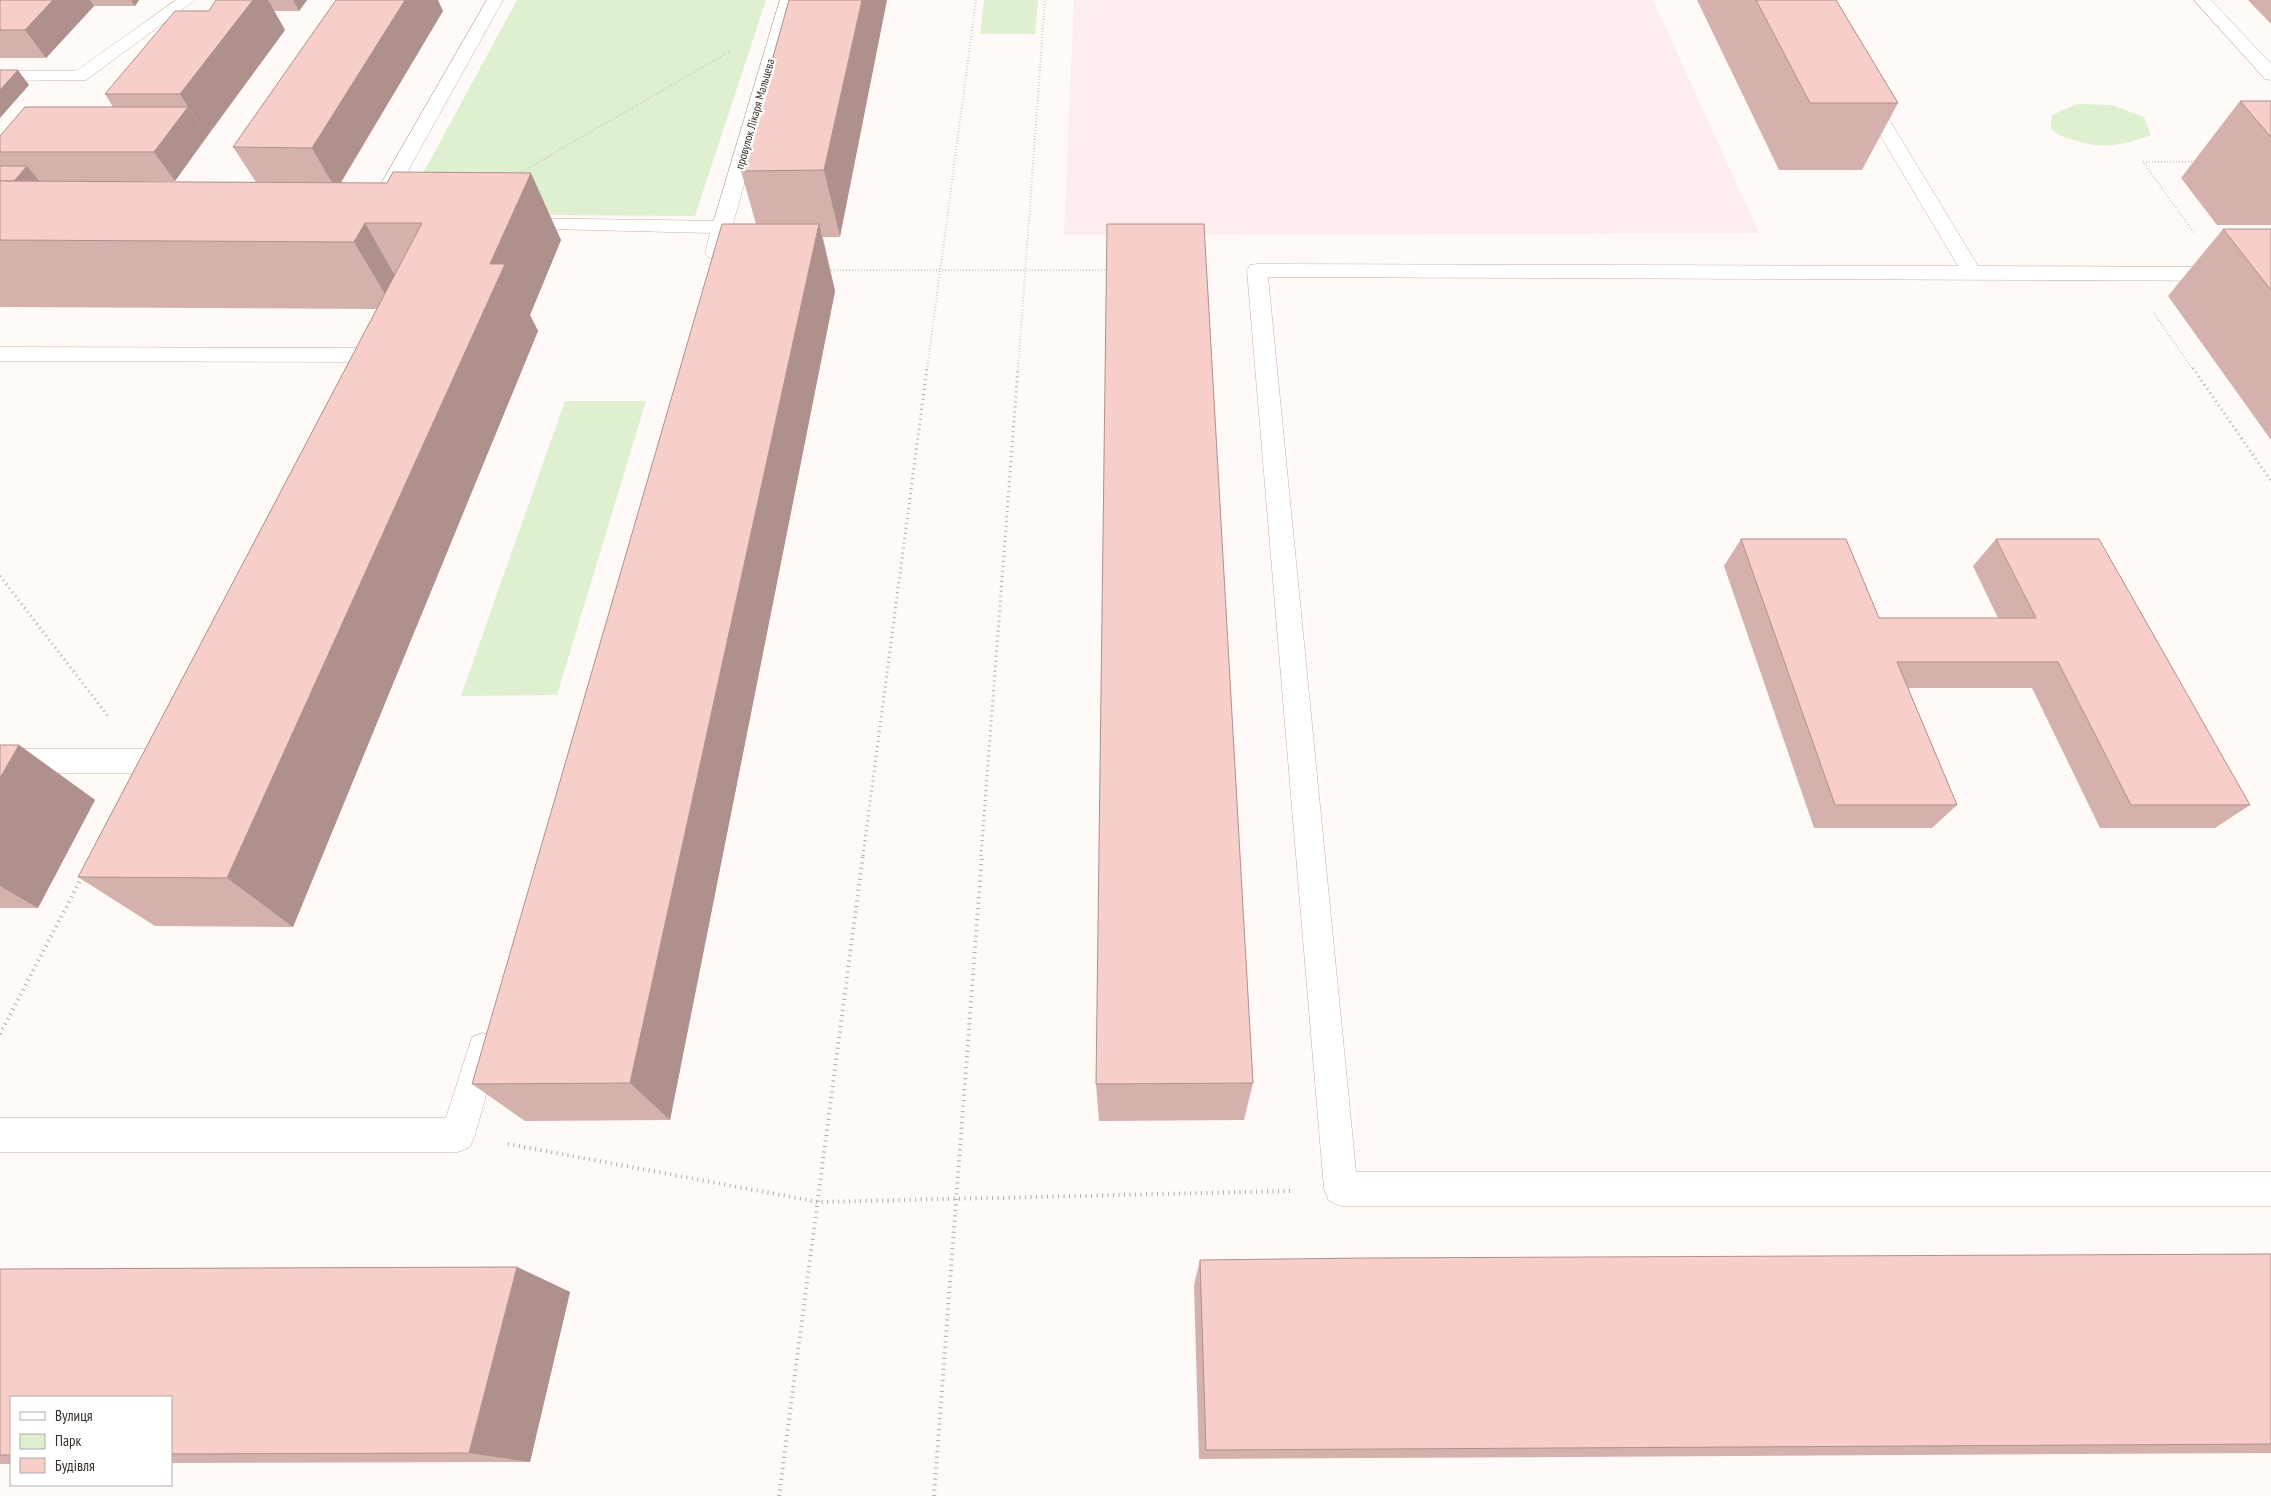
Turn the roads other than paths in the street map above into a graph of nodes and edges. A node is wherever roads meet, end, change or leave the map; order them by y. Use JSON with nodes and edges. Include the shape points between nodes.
{"nodes":[{"id":1,"x":187,"y":0,"type":"edge"},
{"id":2,"x":495,"y":0,"type":"edge"},
{"id":3,"x":788,"y":0,"type":"edge"},
{"id":4,"x":2202,"y":0,"type":"edge"},
{"id":5,"x":2271,"y":74,"type":"edge"},
{"id":6,"x":0,"y":76,"type":"edge"},
{"id":7,"x":1854,"y":77,"type":"edge"},
{"id":8,"x":373,"y":216,"type":"edge"},
{"id":9,"x":493,"y":224,"type":"edge"},
{"id":10,"x":722,"y":228,"type":"junction"},
{"id":11,"x":1972,"y":273,"type":"junction"},
{"id":12,"x":2271,"y":274,"type":"edge"},
{"id":13,"x":707,"y":279,"type":"edge"},
{"id":14,"x":0,"y":354,"type":"edge"},
{"id":15,"x":368,"y":382,"type":"edge"},
{"id":16,"x":186,"y":744,"type":"edge"},
{"id":17,"x":0,"y":761,"type":"edge"},
{"id":18,"x":491,"y":1021,"type":"edge"},
{"id":19,"x":0,"y":1135,"type":"edge"},
{"id":20,"x":2271,"y":1190,"type":"edge"}],
"edges":[{"from":1,"to":6,"type":"street","via":[[80,76]]},
{"from":2,"to":8,"type":"street"},
{"from":3,"to":10,"type":"street","name":"провулок Лікаря Мальцева"},
{"from":4,"to":5,"type":"street"},
{"from":7,"to":11,"type":"street"},
{"from":9,"to":10,"type":"street"},
{"from":10,"to":13,"type":"street","name":"провулок Лікаря Мальцева"},
{"from":11,"to":12,"type":"street"},
{"from":11,"to":20,"type":"street","via":[[1257,270],[1341,1190]]},
{"from":14,"to":15,"type":"street","via":[[381,355]]},
{"from":16,"to":17,"type":"street","via":[[177,762]]},
{"from":18,"to":19,"type":"street","via":[[458,1135]]}]}
